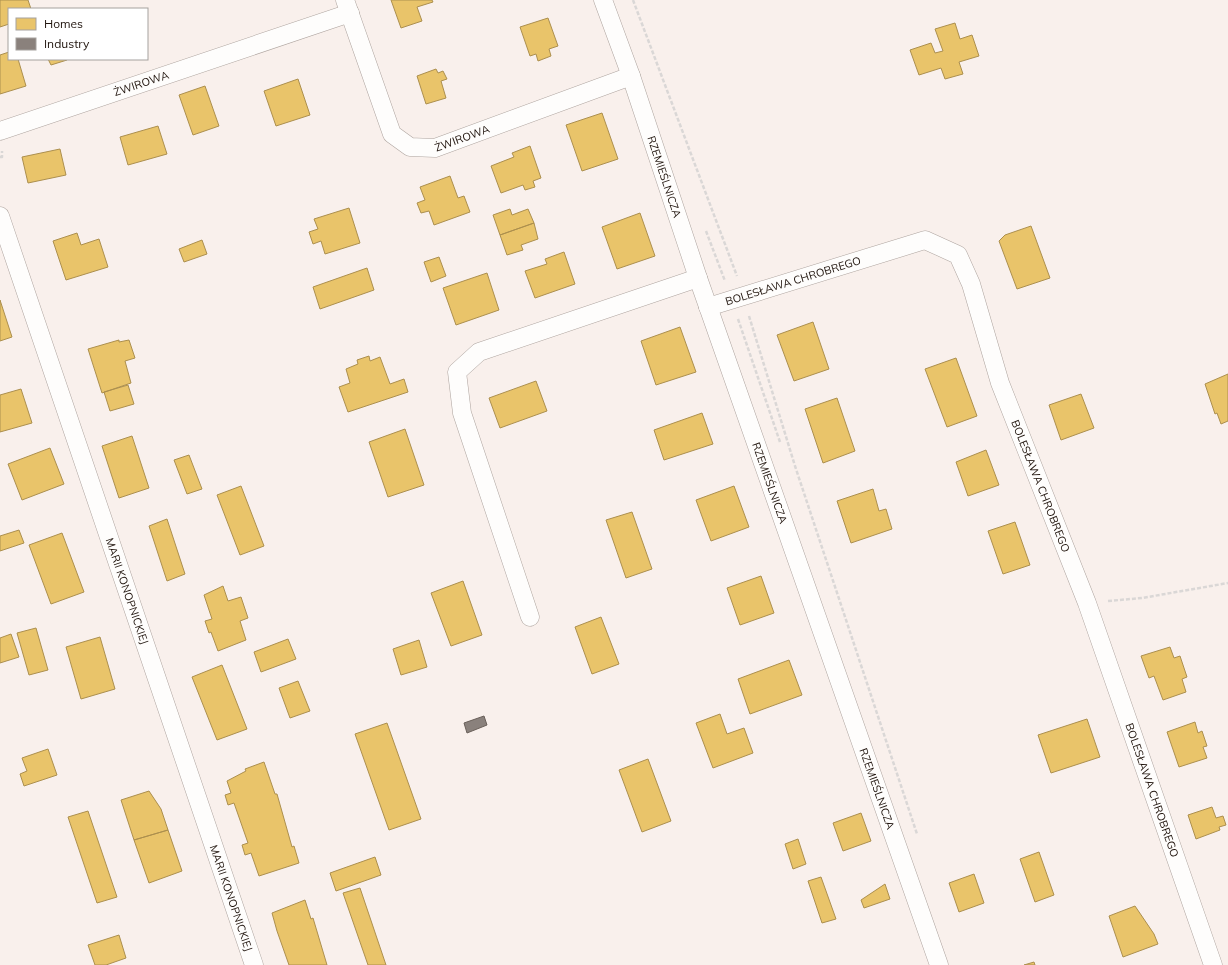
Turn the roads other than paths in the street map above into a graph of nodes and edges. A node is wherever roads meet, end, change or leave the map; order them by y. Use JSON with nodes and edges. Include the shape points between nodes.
{"nodes":[{"id":1,"x":603,"y":0,"type":"edge"},
{"id":2,"x":348,"y":6,"type":"edge"},
{"id":3,"x":631,"y":76,"type":"junction"},
{"id":4,"x":0,"y":131,"type":"edge"},
{"id":5,"x":0,"y":216,"type":"edge"},
{"id":6,"x":698,"y":278,"type":"junction"},
{"id":7,"x":708,"y":307,"type":"junction"},
{"id":8,"x":530,"y":617,"type":"dead end"},
{"id":9,"x":254,"y":965,"type":"edge"},
{"id":10,"x":939,"y":965,"type":"edge"},
{"id":11,"x":1212,"y":965,"type":"edge"}],
"edges":[{"from":1,"to":3,"type":"street","name":"RZEMIEŚLNICZA"},
{"from":2,"to":3,"type":"street","name":"ŻWIROWA","via":[[392,134],[410,146],[435,148]]},
{"from":2,"to":4,"type":"street","name":"ŻWIROWA"},
{"from":3,"to":6,"type":"street","name":"RZEMIEŚLNICZA"},
{"from":5,"to":9,"type":"street","name":"MARII KONOPNICKIEJ"},
{"from":6,"to":7,"type":"street","name":"RZEMIEŚLNICZA"},
{"from":6,"to":8,"type":"street","via":[[479,352],[457,372],[462,413]]},
{"from":7,"to":10,"type":"street","name":"RZEMIEŚLNICZA"},
{"from":7,"to":11,"type":"street","name":"BOLESŁAWA CHROBREGO","via":[[925,240],[958,256],[971,284],[1000,383],[1088,603]]}]}
